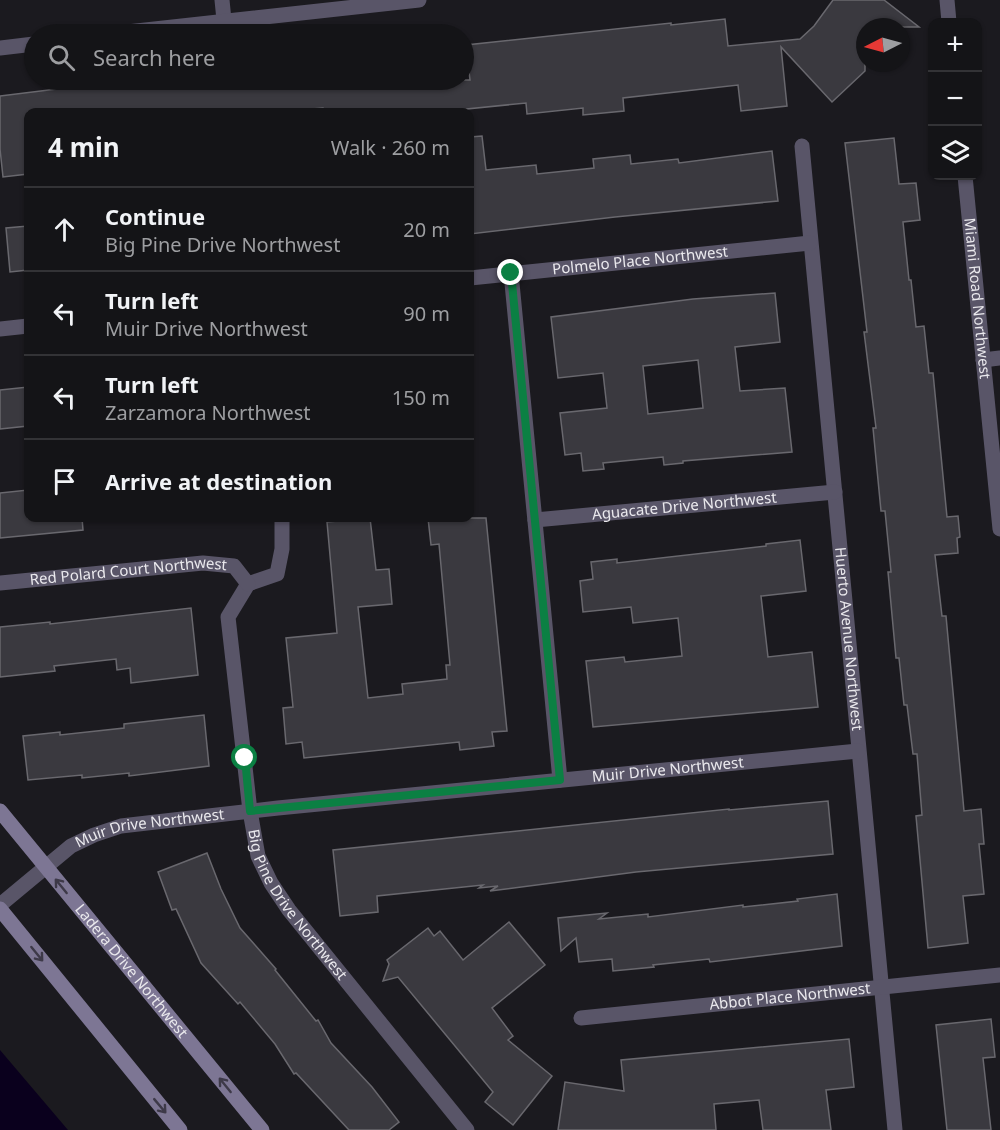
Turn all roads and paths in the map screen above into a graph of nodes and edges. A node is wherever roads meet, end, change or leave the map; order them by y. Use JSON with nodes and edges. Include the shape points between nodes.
{"nodes":[{"id":1,"x":222,"y":0,"type":"edge"},
{"id":2,"x":419,"y":0,"type":"edge"},
{"id":3,"x":947,"y":0,"type":"edge"},
{"id":4,"x":949,"y":18,"type":"edge"},
{"id":5,"x":224,"y":20,"type":"junction"},
{"id":6,"x":191,"y":24,"type":"edge"},
{"id":7,"x":24,"y":45,"type":"edge"},
{"id":8,"x":0,"y":48,"type":"edge"},
{"id":9,"x":802,"y":146,"type":"dead end"},
{"id":10,"x":965,"y":180,"type":"edge"},
{"id":11,"x":810,"y":243,"type":"junction"},
{"id":12,"x":511,"y":273,"type":"junction"},
{"id":13,"x":474,"y":278,"type":"edge"},
{"id":14,"x":24,"y":326,"type":"edge"},
{"id":15,"x":0,"y":329,"type":"edge"},
{"id":16,"x":1000,"y":358,"type":"edge"},
{"id":17,"x":984,"y":360,"type":"junction"},
{"id":18,"x":835,"y":492,"type":"junction"},
{"id":19,"x":534,"y":520,"type":"junction"},
{"id":20,"x":282,"y":522,"type":"edge"},
{"id":21,"x":1000,"y":529,"type":"edge"},
{"id":22,"x":0,"y":584,"type":"edge"},
{"id":23,"x":248,"y":584,"type":"junction"},
{"id":24,"x":858,"y":751,"type":"junction"},
{"id":25,"x":560,"y":780,"type":"junction"},
{"id":26,"x":0,"y":811,"type":"edge"},
{"id":27,"x":250,"y":811,"type":"junction"},
{"id":28,"x":46,"y":867,"type":"junction"},
{"id":29,"x":0,"y":907,"type":"edge"},
{"id":30,"x":1000,"y":975,"type":"edge"},
{"id":31,"x":881,"y":988,"type":"junction"},
{"id":32,"x":581,"y":1018,"type":"dead end"},
{"id":33,"x":180,"y":1130,"type":"edge"},
{"id":34,"x":262,"y":1130,"type":"edge"},
{"id":35,"x":466,"y":1130,"type":"edge"},
{"id":36,"x":895,"y":1130,"type":"edge"}],
"edges":[{"from":1,"to":5,"type":"street"},
{"from":2,"to":5,"type":"street"},
{"from":3,"to":4,"type":"street"},
{"from":5,"to":6,"type":"street"},
{"from":7,"to":8,"type":"street"},
{"from":9,"to":11,"type":"street","name":"Huerto Avenue Northwest"},
{"from":10,"to":17,"type":"street","name":"Miami Road Northwest"},
{"from":11,"to":12,"type":"street","name":"Polmelo Place Northwest"},
{"from":11,"to":18,"type":"street","name":"Huerto Avenue Northwest"},
{"from":12,"to":13,"type":"street","name":"Polmelo Place Northwest"},
{"from":12,"to":19,"type":"street"},
{"from":14,"to":15,"type":"street"},
{"from":16,"to":17,"type":"street"},
{"from":17,"to":21,"type":"street","name":"Miami Road Northwest"},
{"from":18,"to":19,"type":"street","name":"Aguacate Drive Northwest"},
{"from":18,"to":24,"type":"street","name":"Huerto Avenue Northwest"},
{"from":19,"to":25,"type":"street"},
{"from":20,"to":23,"type":"street","via":[[277,574]]},
{"from":22,"to":23,"type":"street","name":"Red Polard Court Northwest","via":[[203,562],[234,566]]},
{"from":23,"to":27,"type":"street","name":"Big Pine Drive Northwest","via":[[228,617]]},
{"from":24,"to":25,"type":"street","name":"Muir Drive Northwest"},
{"from":24,"to":31,"type":"street","name":"Huerto Avenue Northwest"},
{"from":25,"to":27,"type":"street","name":"Muir Drive Northwest"},
{"from":26,"to":28,"type":"main road","name":"Ladera Drive Northwest"},
{"from":27,"to":28,"type":"street","name":"Muir Drive Northwest","via":[[121,826],[71,846]]},
{"from":27,"to":35,"type":"street","name":"Big Pine Drive Northwest","via":[[258,856],[271,884]]},
{"from":28,"to":29,"type":"street","name":"Muir Drive Northwest"},
{"from":34,"to":28,"type":"main road","name":"Ladera Drive Northwest","one_way":true},
{"from":29,"to":33,"type":"main road","one_way":true},
{"from":30,"to":31,"type":"street","name":"Abbot Place Northwest"},
{"from":31,"to":32,"type":"street","name":"Abbot Place Northwest"},
{"from":31,"to":36,"type":"street","name":"Huerto Avenue Northwest"}]}
